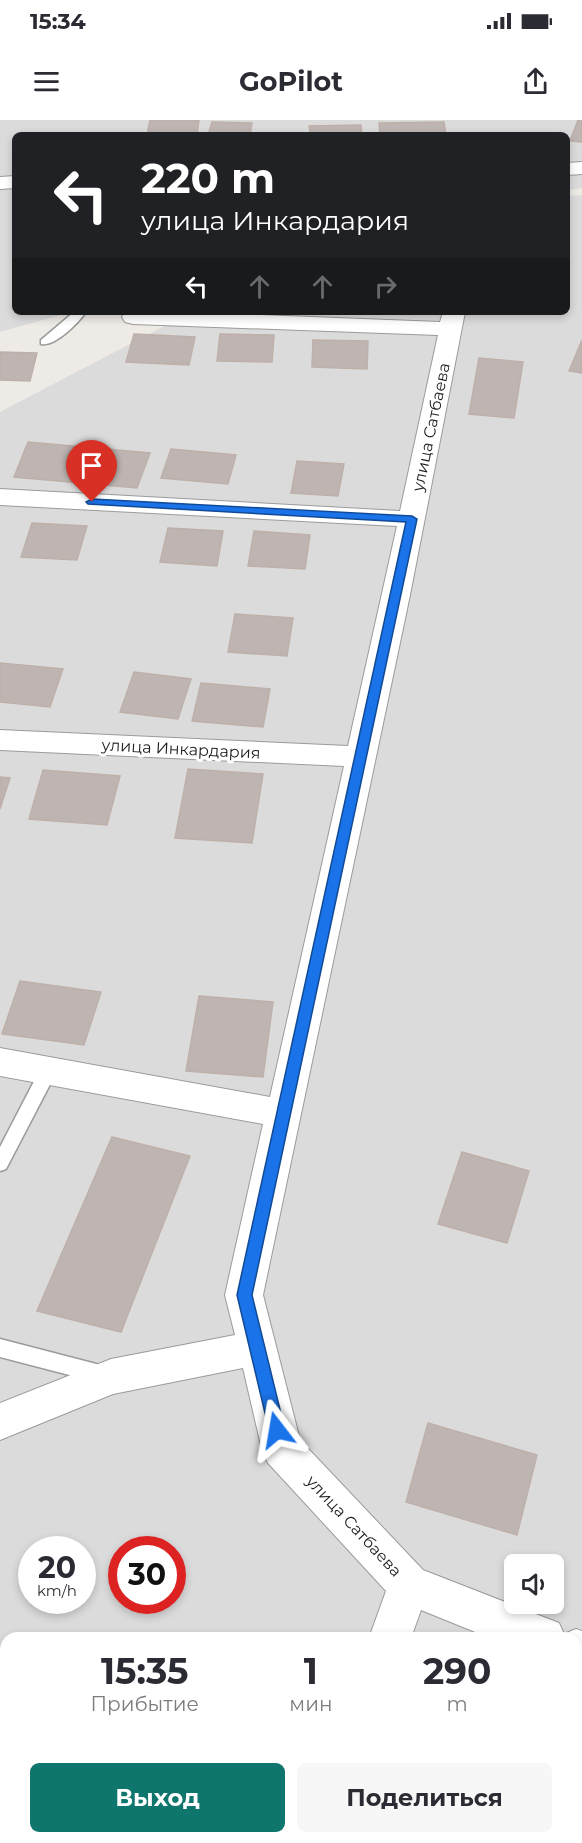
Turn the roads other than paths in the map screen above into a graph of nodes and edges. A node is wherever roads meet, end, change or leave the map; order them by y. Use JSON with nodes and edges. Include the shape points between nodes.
{"nodes":[{"id":1,"x":78,"y":315,"type":"edge"},
{"id":2,"x":133,"y":317,"type":"dead end"},
{"id":3,"x":452,"y":321,"type":"edge"},
{"id":4,"x":45,"y":342,"type":"dead end"},
{"id":5,"x":0,"y":497,"type":"edge"},
{"id":6,"x":412,"y":519,"type":"junction"},
{"id":7,"x":0,"y":740,"type":"edge"},
{"id":8,"x":361,"y":757,"type":"junction"},
{"id":9,"x":0,"y":1062,"type":"edge"},
{"id":10,"x":48,"y":1071,"type":"junction"},
{"id":11,"x":284,"y":1114,"type":"junction"},
{"id":12,"x":0,"y":1164,"type":"edge"},
{"id":13,"x":0,"y":1348,"type":"edge"},
{"id":14,"x":257,"y":1348,"type":"junction"},
{"id":15,"x":111,"y":1377,"type":"junction"},
{"id":16,"x":0,"y":1422,"type":"edge"},
{"id":17,"x":409,"y":1585,"type":"junction"},
{"id":18,"x":392,"y":1632,"type":"edge"},
{"id":19,"x":529,"y":1632,"type":"edge"}],
"edges":[{"from":1,"to":4,"type":"lane"},
{"from":2,"to":3,"type":"street"},
{"from":3,"to":6,"type":"street","name":"улица Сатбаева"},
{"from":5,"to":6,"type":"street"},
{"from":6,"to":8,"type":"street","name":"улица Сатбаева"},
{"from":7,"to":8,"type":"street","name":"улица Инкардария"},
{"from":8,"to":11,"type":"street","name":"улица Сатбаева"},
{"from":9,"to":10,"type":"street"},
{"from":10,"to":11,"type":"street"},
{"from":10,"to":12,"type":"lane"},
{"from":11,"to":14,"type":"street","name":"улица Сатбаева","via":[[244,1295]]},
{"from":13,"to":15,"type":"lane"},
{"from":14,"to":15,"type":"street"},
{"from":14,"to":17,"type":"street","name":"улица Сатбаева","via":[[282,1450]]},
{"from":15,"to":16,"type":"street"},
{"from":17,"to":18,"type":"street"},
{"from":17,"to":19,"type":"street","name":"улица Сатбаева"}]}
